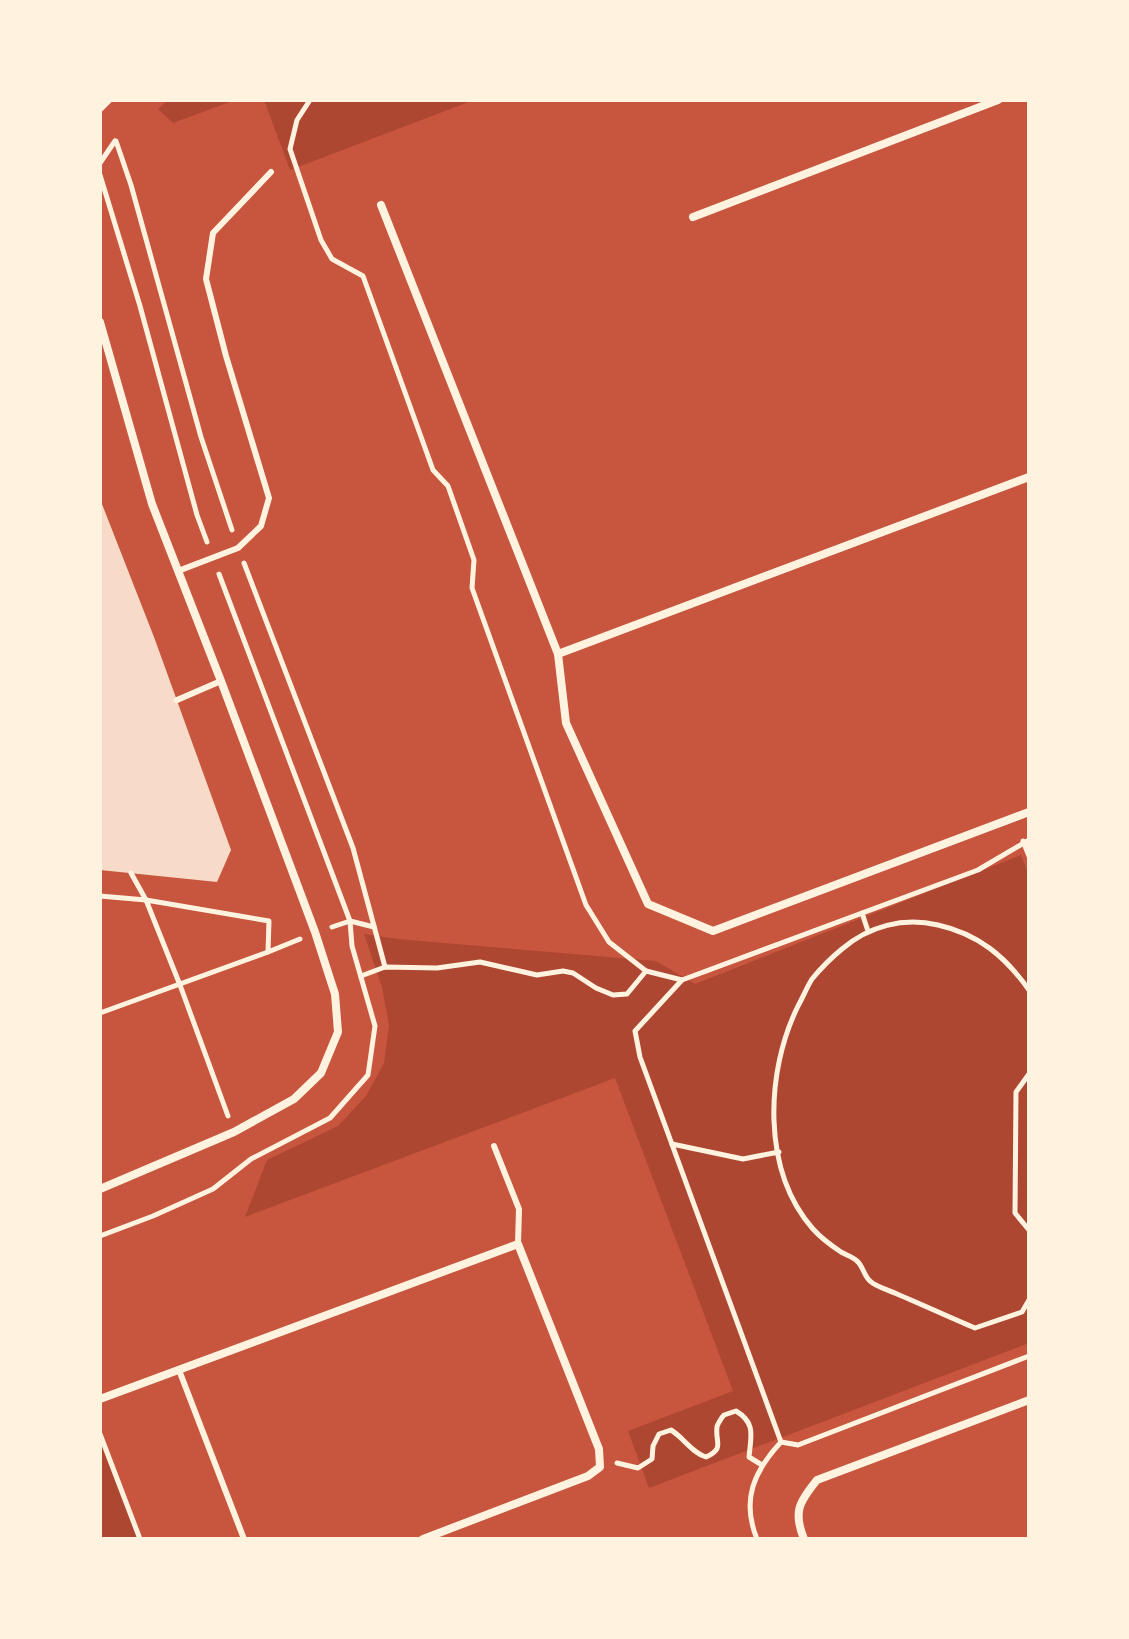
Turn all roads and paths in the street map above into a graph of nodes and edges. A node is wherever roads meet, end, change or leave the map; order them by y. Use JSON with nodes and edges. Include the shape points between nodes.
{"nodes":[{"id":1,"x":108,"y":100,"type":"edge"},
{"id":2,"x":310,"y":100,"type":"edge"},
{"id":3,"x":998,"y":100,"type":"edge"},
{"id":4,"x":100,"y":108,"type":"edge"},
{"id":5,"x":116,"y":141,"type":"dead end"},
{"id":6,"x":100,"y":163,"type":"edge"},
{"id":7,"x":271,"y":172,"type":"dead end"},
{"id":8,"x":381,"y":205,"type":"dead end"},
{"id":9,"x":693,"y":217,"type":"dead end"},
{"id":10,"x":100,"y":322,"type":"edge"},
{"id":11,"x":1029,"y":477,"type":"edge"},
{"id":12,"x":178,"y":571,"type":"junction"},
{"id":13,"x":558,"y":654,"type":"junction"},
{"id":14,"x":221,"y":681,"type":"junction"},
{"id":15,"x":177,"y":700,"type":"dead end"},
{"id":16,"x":1029,"y":812,"type":"edge"},
{"id":17,"x":131,"y":873,"type":"dead end"},
{"id":18,"x":100,"y":896,"type":"edge"},
{"id":19,"x":146,"y":900,"type":"junction"},
{"id":20,"x":862,"y":913,"type":"dead end"},
{"id":21,"x":246,"y":917,"type":"dead end"},
{"id":22,"x":868,"y":931,"type":"junction"},
{"id":23,"x":268,"y":952,"type":"dead end"},
{"id":24,"x":646,"y":971,"type":"dead end"},
{"id":25,"x":682,"y":980,"type":"dead end"},
{"id":26,"x":180,"y":985,"type":"junction"},
{"id":27,"x":1029,"y":990,"type":"edge"},
{"id":28,"x":100,"y":1013,"type":"edge"},
{"id":29,"x":1029,"y":1074,"type":"edge"},
{"id":30,"x":234,"y":1132,"type":"junction"},
{"id":31,"x":672,"y":1144,"type":"junction"},
{"id":32,"x":494,"y":1146,"type":"dead end"},
{"id":33,"x":779,"y":1152,"type":"junction"},
{"id":34,"x":100,"y":1189,"type":"edge"},
{"id":35,"x":1029,"y":1230,"type":"edge"},
{"id":36,"x":518,"y":1244,"type":"junction"},
{"id":37,"x":1029,"y":1300,"type":"edge"},
{"id":38,"x":1029,"y":1356,"type":"edge"},
{"id":39,"x":179,"y":1370,"type":"junction"},
{"id":40,"x":100,"y":1399,"type":"edge"},
{"id":41,"x":1029,"y":1400,"type":"edge"},
{"id":42,"x":100,"y":1434,"type":"edge"},
{"id":43,"x":781,"y":1442,"type":"junction"},
{"id":44,"x":600,"y":1459,"type":"junction"},
{"id":45,"x":762,"y":1465,"type":"junction"},
{"id":46,"x":140,"y":1539,"type":"edge"},
{"id":47,"x":244,"y":1539,"type":"edge"},
{"id":48,"x":423,"y":1539,"type":"edge"},
{"id":49,"x":757,"y":1539,"type":"edge"},
{"id":50,"x":804,"y":1539,"type":"edge"}],
"edges":[{"from":1,"to":4,"type":"street"},
{"from":2,"to":24,"type":"path","via":[[297,120],[290,149],[321,240],[332,259],[363,276],[433,470],[448,486],[474,560],[472,588],[586,905],[609,942]]},
{"from":3,"to":9,"type":"street"},
{"from":5,"to":6,"type":"path"},
{"from":7,"to":12,"type":"lane","via":[[213,233],[206,279],[269,498],[261,526],[238,548]]},
{"from":8,"to":13,"type":"street"},
{"from":10,"to":12,"type":"street","via":[[152,504]]},
{"from":11,"to":13,"type":"street"},
{"from":12,"to":14,"type":"street"},
{"from":13,"to":16,"type":"street","via":[[566,723],[648,904],[713,931]]},
{"from":14,"to":15,"type":"lane"},
{"from":14,"to":30,"type":"street","via":[[315,932],[335,994],[338,1032],[321,1073],[294,1099]]},
{"from":17,"to":19,"type":"path"},
{"from":18,"to":19,"type":"path"},
{"from":19,"to":21,"type":"path"},
{"from":19,"to":26,"type":"path"},
{"from":20,"to":22,"type":"path"},
{"from":22,"to":27,"type":"path","via":[[924,922],[954,929],[982,941]]},
{"from":22,"to":33,"type":"path","via":[[830,959],[811,981],[793,1017],[775,1093]]},
{"from":23,"to":26,"type":"path"},
{"from":25,"to":31,"type":"path","via":[[635,1031]]},
{"from":26,"to":28,"type":"path"},
{"from":26,"to":30,"type":"path"},
{"from":29,"to":35,"type":"path","via":[[1016,1092],[1015,1213]]},
{"from":30,"to":34,"type":"street"},
{"from":31,"to":33,"type":"path","via":[[743,1159]]},
{"from":31,"to":43,"type":"path"},
{"from":32,"to":36,"type":"lane","via":[[519,1209]]},
{"from":33,"to":37,"type":"path","via":[[794,1203],[815,1231],[859,1262],[869,1281],[975,1328],[1022,1312]]},
{"from":36,"to":39,"type":"street"},
{"from":36,"to":44,"type":"street"},
{"from":38,"to":43,"type":"path","via":[[798,1445]]},
{"from":39,"to":40,"type":"street"},
{"from":39,"to":47,"type":"lane"},
{"from":41,"to":50,"type":"street","via":[[817,1480],[801,1498],[798,1524]]},
{"from":42,"to":46,"type":"path"},
{"from":43,"to":45,"type":"path"},
{"from":44,"to":45,"type":"path","via":[[638,1468],[652,1459],[659,1434],[671,1430],[706,1457],[719,1444],[717,1426],[724,1415],[736,1411],[752,1430],[749,1457]]},
{"from":44,"to":48,"type":"street","via":[[600,1467],[588,1476]]},
{"from":45,"to":49,"type":"path","via":[[750,1497]]}]}
